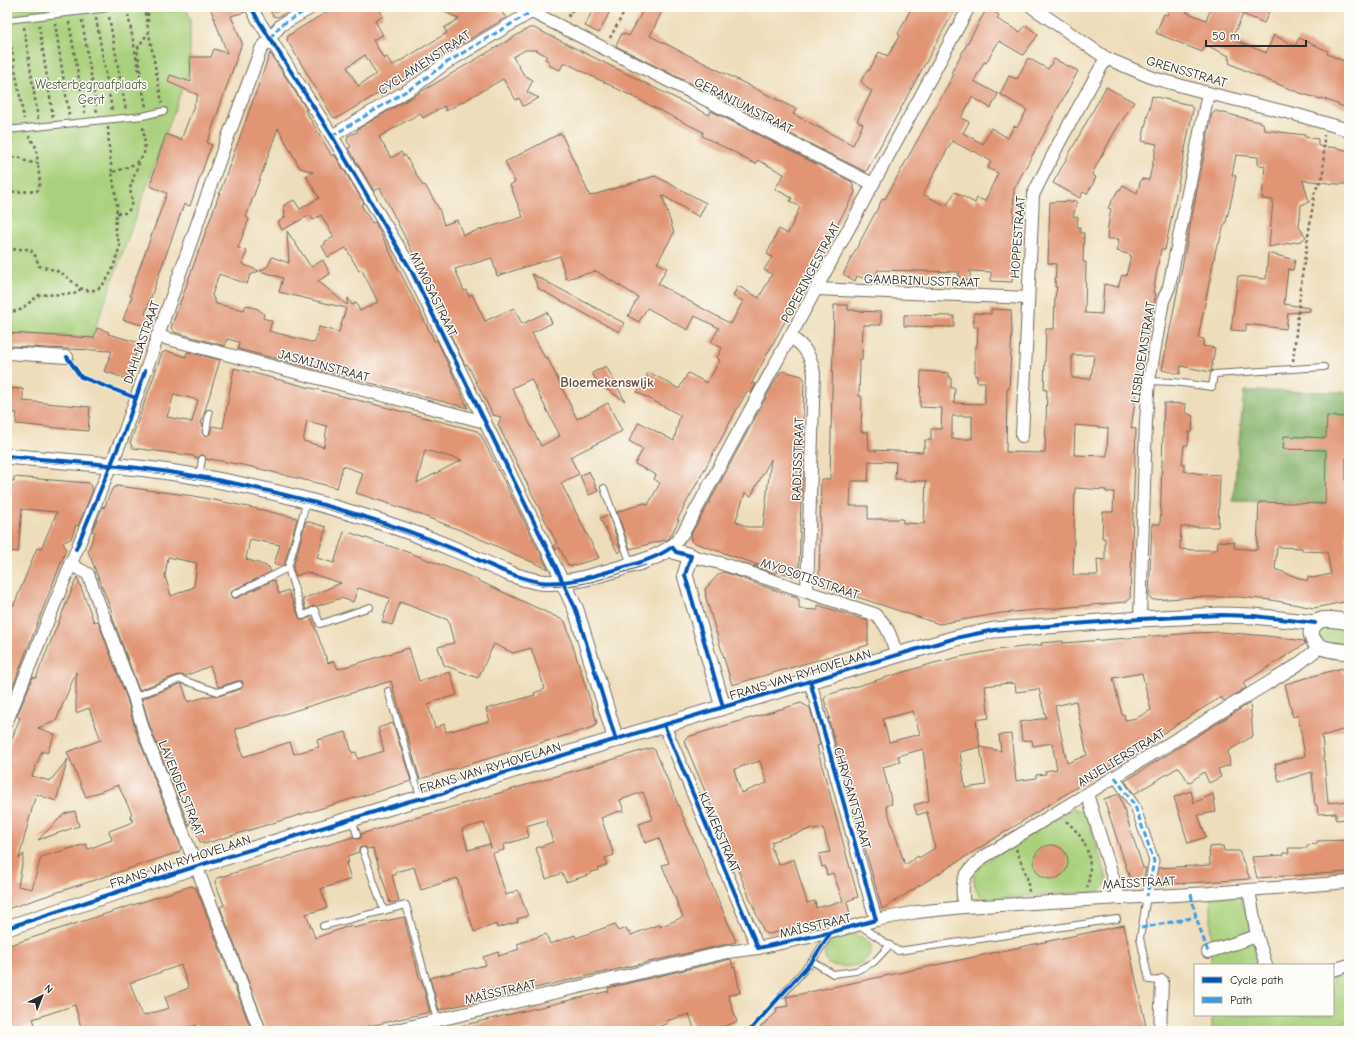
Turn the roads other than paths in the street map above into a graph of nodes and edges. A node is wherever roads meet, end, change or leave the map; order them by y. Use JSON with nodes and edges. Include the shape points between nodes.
{"nodes":[{"id":1,"x":118,"y":7,"type":"edge"},
{"id":2,"x":251,"y":7,"type":"edge"},
{"id":3,"x":312,"y":7,"type":"edge"},
{"id":4,"x":969,"y":7,"type":"edge"},
{"id":5,"x":1032,"y":7,"type":"edge"},
{"id":6,"x":526,"y":9,"type":"edge"},
{"id":7,"x":7,"y":20,"type":"edge"},
{"id":8,"x":270,"y":38,"type":"junction"},
{"id":9,"x":1106,"y":58,"type":"junction"},
{"id":10,"x":1208,"y":93,"type":"junction"},
{"id":11,"x":164,"y":111,"type":"road end"},
{"id":12,"x":7,"y":130,"type":"edge"},
{"id":13,"x":1349,"y":132,"type":"edge"},
{"id":14,"x":332,"y":136,"type":"junction"},
{"id":15,"x":873,"y":184,"type":"junction"},
{"id":16,"x":816,"y":289,"type":"junction"},
{"id":17,"x":1027,"y":298,"type":"junction"},
{"id":18,"x":157,"y":336,"type":"junction"},
{"id":19,"x":790,"y":337,"type":"junction"},
{"id":20,"x":7,"y":353,"type":"edge"},
{"id":21,"x":67,"y":357,"type":"dead end"},
{"id":22,"x":1324,"y":367,"type":"dead end"},
{"id":23,"x":1149,"y":381,"type":"junction"},
{"id":24,"x":209,"y":413,"type":"dead end"},
{"id":25,"x":485,"y":422,"type":"junction"},
{"id":26,"x":206,"y":432,"type":"dead end"},
{"id":27,"x":1022,"y":436,"type":"dead end"},
{"id":28,"x":7,"y":456,"type":"edge"},
{"id":29,"x":202,"y":459,"type":"dead end"},
{"id":30,"x":110,"y":465,"type":"junction"},
{"id":31,"x":199,"y":477,"type":"junction"},
{"id":32,"x":604,"y":488,"type":"dead end"},
{"id":33,"x":307,"y":500,"type":"junction"},
{"id":34,"x":672,"y":547,"type":"junction"},
{"id":35,"x":691,"y":556,"type":"junction"},
{"id":36,"x":70,"y":564,"type":"junction"},
{"id":37,"x":631,"y":565,"type":"junction"},
{"id":38,"x":288,"y":568,"type":"junction"},
{"id":39,"x":563,"y":582,"type":"junction"},
{"id":40,"x":807,"y":592,"type":"junction"},
{"id":41,"x":235,"y":594,"type":"dead end"},
{"id":42,"x":370,"y":607,"type":"dead end"},
{"id":43,"x":1140,"y":619,"type":"junction"},
{"id":44,"x":1349,"y":622,"type":"edge"},
{"id":45,"x":1315,"y":623,"type":"junction"},
{"id":46,"x":1320,"y":647,"type":"junction"},
{"id":47,"x":1349,"y":652,"type":"edge"},
{"id":48,"x":896,"y":655,"type":"junction"},
{"id":49,"x":810,"y":681,"type":"junction"},
{"id":50,"x":239,"y":685,"type":"dead end"},
{"id":51,"x":388,"y":691,"type":"dead end"},
{"id":52,"x":134,"y":697,"type":"junction"},
{"id":53,"x":723,"y":707,"type":"junction"},
{"id":54,"x":7,"y":721,"type":"edge"},
{"id":55,"x":664,"y":725,"type":"junction"},
{"id":56,"x":616,"y":740,"type":"junction"},
{"id":57,"x":1116,"y":777,"type":"junction"},
{"id":58,"x":1087,"y":794,"type":"junction"},
{"id":59,"x":421,"y":798,"type":"junction"},
{"id":60,"x":352,"y":819,"type":"junction"},
{"id":61,"x":357,"y":835,"type":"dead end"},
{"id":62,"x":363,"y":851,"type":"dead end"},
{"id":63,"x":197,"y":866,"type":"junction"},
{"id":64,"x":1349,"y":882,"type":"edge"},
{"id":65,"x":1250,"y":890,"type":"junction"},
{"id":66,"x":1146,"y":896,"type":"junction"},
{"id":67,"x":1119,"y":897,"type":"junction"},
{"id":68,"x":964,"y":907,"type":"junction"},
{"id":69,"x":384,"y":911,"type":"junction"},
{"id":70,"x":1117,"y":919,"type":"dead end"},
{"id":71,"x":876,"y":920,"type":"junction"},
{"id":72,"x":860,"y":925,"type":"junction"},
{"id":73,"x":324,"y":926,"type":"dead end"},
{"id":74,"x":7,"y":928,"type":"edge"},
{"id":75,"x":831,"y":932,"type":"junction"},
{"id":76,"x":1257,"y":936,"type":"junction"},
{"id":77,"x":890,"y":945,"type":"junction"},
{"id":78,"x":758,"y":948,"type":"junction"},
{"id":79,"x":1208,"y":952,"type":"dead end"},
{"id":80,"x":812,"y":961,"type":"junction"},
{"id":81,"x":1266,"y":964,"type":"edge"},
{"id":82,"x":1349,"y":965,"type":"edge"},
{"id":83,"x":1334,"y":970,"type":"edge"},
{"id":84,"x":1162,"y":981,"type":"joint"},
{"id":85,"x":782,"y":995,"type":"dead end"},
{"id":86,"x":437,"y":1020,"type":"junction"},
{"id":87,"x":260,"y":1031,"type":"edge"},
{"id":88,"x":392,"y":1031,"type":"edge"},
{"id":89,"x":1158,"y":1031,"type":"edge"}],
"edges":[{"from":1,"to":7,"type":"lane"},
{"from":2,"to":8,"type":"street","name":"MIMOSASTRAAT"},
{"from":3,"to":8,"type":"street","name":"DAHLIASTRAAT","via":[[281,25]]},
{"from":4,"to":15,"type":"street","name":"POPERINGESTRAAT"},
{"from":5,"to":9,"type":"street","name":"GRENSSTRAAT"},
{"from":6,"to":14,"type":"street","name":"CYCLAMENSTRAAT","via":[[418,84]]},
{"from":6,"to":15,"type":"street","name":"GERANIUMSTRAAT"},
{"from":8,"to":14,"type":"street","name":"MIMOSASTRAAT"},
{"from":8,"to":18,"type":"street","name":"DAHLIASTRAAT","via":[[260,49]]},
{"from":9,"to":10,"type":"street","name":"GRENSSTRAAT","via":[[1153,78]]},
{"from":9,"to":17,"type":"street","name":"HOPPESTRAAT","via":[[1033,194]]},
{"from":10,"to":13,"type":"street","name":"GRENSSTRAAT","via":[[1294,114]]},
{"from":10,"to":23,"type":"street","name":"LISBLOEMSTRAAT","via":[[1169,287],[1162,301]]},
{"from":11,"to":12,"type":"lane"},
{"from":14,"to":25,"type":"street","name":"MIMOSASTRAAT","via":[[404,256]]},
{"from":15,"to":16,"type":"street","name":"POPERINGESTRAAT"},
{"from":16,"to":17,"type":"street","name":"GAMBRINUSSTRAAT"},
{"from":16,"to":19,"type":"street","name":"POPERINGESTRAAT"},
{"from":17,"to":27,"type":"street","name":"HOPPESTRAAT"},
{"from":18,"to":25,"type":"street","name":"JASMIJNSTRAAT"},
{"from":18,"to":30,"type":"street","name":"DAHLIASTRAAT","via":[[124,433]]},
{"from":19,"to":34,"type":"street","name":"POPERINGESTRAAT","via":[[689,523]]},
{"from":19,"to":40,"type":"street","name":"RADIJSSTRAAT","via":[[810,356],[814,373]]},
{"from":20,"to":21,"type":"street"},
{"from":22,"to":23,"type":"lane","via":[[1214,374],[1212,387]]},
{"from":23,"to":43,"type":"street","name":"LISBLOEMSTRAAT"},
{"from":24,"to":26,"type":"lane"},
{"from":25,"to":39,"type":"street","name":"MIMOSASTRAAT"},
{"from":28,"to":30,"type":"street"},
{"from":29,"to":31,"type":"lane"},
{"from":30,"to":31,"type":"street"},
{"from":30,"to":36,"type":"street","name":"DAHLIASTRAAT"},
{"from":31,"to":33,"type":"street"},
{"from":32,"to":37,"type":"lane"},
{"from":33,"to":38,"type":"lane"},
{"from":33,"to":39,"type":"street","via":[[443,544],[515,576],[539,582]]},
{"from":34,"to":35,"type":"street","via":[[676,552]]},
{"from":34,"to":37,"type":"street","via":[[656,557]]},
{"from":35,"to":40,"type":"street","name":"MYOSOTISSTRAAT"},
{"from":35,"to":53,"type":"street","via":[[685,575]]},
{"from":36,"to":52,"type":"street","name":"LAVENDELSTRAAT","via":[[88,574]]},
{"from":36,"to":54,"type":"street","name":"DAHLIASTRAAT"},
{"from":37,"to":39,"type":"street"},
{"from":38,"to":41,"type":"lane"},
{"from":38,"to":42,"type":"lane","via":[[303,616],[315,610],[320,624]]},
{"from":39,"to":56,"type":"street","via":[[576,610]]},
{"from":40,"to":48,"type":"street","name":"MYOSOTISSTRAAT","via":[[874,614],[886,626]]},
{"from":43,"to":45,"type":"street","name":"FRANS VAN RYHOVELAAN","via":[[1228,615]]},
{"from":43,"to":48,"type":"street","name":"FRANS VAN RYHOVELAAN","via":[[994,630]]},
{"from":44,"to":45,"type":"street","name":"FRANS VAN RYHOVELAAN","via":[[1325,619]]},
{"from":45,"to":46,"type":"street","via":[[1312,636]]},
{"from":46,"to":47,"type":"street"},
{"from":46,"to":57,"type":"street","name":"ANJELIERSTRAAT","via":[[1296,666]]},
{"from":48,"to":49,"type":"street","name":"FRANS VAN RYHOVELAAN"},
{"from":49,"to":53,"type":"street","name":"FRANS VAN RYHOVELAAN"},
{"from":49,"to":71,"type":"street","name":"CHRYSANTSTRAAT"},
{"from":50,"to":52,"type":"lane","via":[[218,692],[180,679]]},
{"from":51,"to":59,"type":"lane"},
{"from":52,"to":63,"type":"street","name":"LAVENDELSTRAAT","via":[[143,729]]},
{"from":53,"to":55,"type":"street","name":"FRANS VAN RYHOVELAAN"},
{"from":55,"to":56,"type":"street","name":"FRANS VAN RYHOVELAAN"},
{"from":55,"to":78,"type":"street","name":"KLAVERSTRAAT"},
{"from":56,"to":59,"type":"street","name":"FRANS VAN RYHOVELAAN","via":[[442,794]]},
{"from":57,"to":58,"type":"street","name":"ANJELIERSTRAAT"},
{"from":57,"to":66,"type":"street","via":[[1135,806],[1154,860]]},
{"from":58,"to":67,"type":"street"},
{"from":58,"to":68,"type":"street","name":"ANJELIERSTRAAT","via":[[982,858],[970,868],[963,881]]},
{"from":59,"to":60,"type":"street","name":"FRANS VAN RYHOVELAAN"},
{"from":60,"to":61,"type":"lane"},
{"from":60,"to":63,"type":"street","name":"FRANS VAN RYHOVELAAN"},
{"from":62,"to":69,"type":"lane"},
{"from":63,"to":74,"type":"street","name":"FRANS VAN RYHOVELAAN"},
{"from":63,"to":87,"type":"street","name":"LAVENDELSTRAAT"},
{"from":64,"to":65,"type":"street","name":"MAÏSSTRAAT"},
{"from":65,"to":66,"type":"street","name":"MAÏSSTRAAT"},
{"from":65,"to":76,"type":"street"},
{"from":66,"to":67,"type":"street","name":"MAÏSSTRAAT"},
{"from":66,"to":84,"type":"lane","via":[[1140,938],[1149,980]]},
{"from":67,"to":68,"type":"street","name":"MAÏSSTRAAT"},
{"from":68,"to":71,"type":"street","name":"MAÏSSTRAAT"},
{"from":69,"to":73,"type":"lane"},
{"from":69,"to":86,"type":"lane","via":[[406,905]]},
{"from":70,"to":77,"type":"lane","via":[[898,951]]},
{"from":71,"to":72,"type":"street","name":"MAÏSSTRAAT"},
{"from":72,"to":75,"type":"street","name":"MAÏSSTRAAT"},
{"from":72,"to":77,"type":"lane"},
{"from":75,"to":78,"type":"street","name":"MAÏSSTRAAT"},
{"from":75,"to":80,"type":"lane"},
{"from":76,"to":79,"type":"street"},
{"from":76,"to":81,"type":"street"},
{"from":77,"to":80,"type":"lane","via":[[874,962],[856,971],[833,974]]},
{"from":78,"to":86,"type":"street","name":"MAÏSSTRAAT","via":[[727,952]]},
{"from":80,"to":85,"type":"lane"},
{"from":82,"to":83,"type":"street"},
{"from":84,"to":89,"type":"street"},
{"from":86,"to":88,"type":"street","name":"MAÏSSTRAAT"}]}
